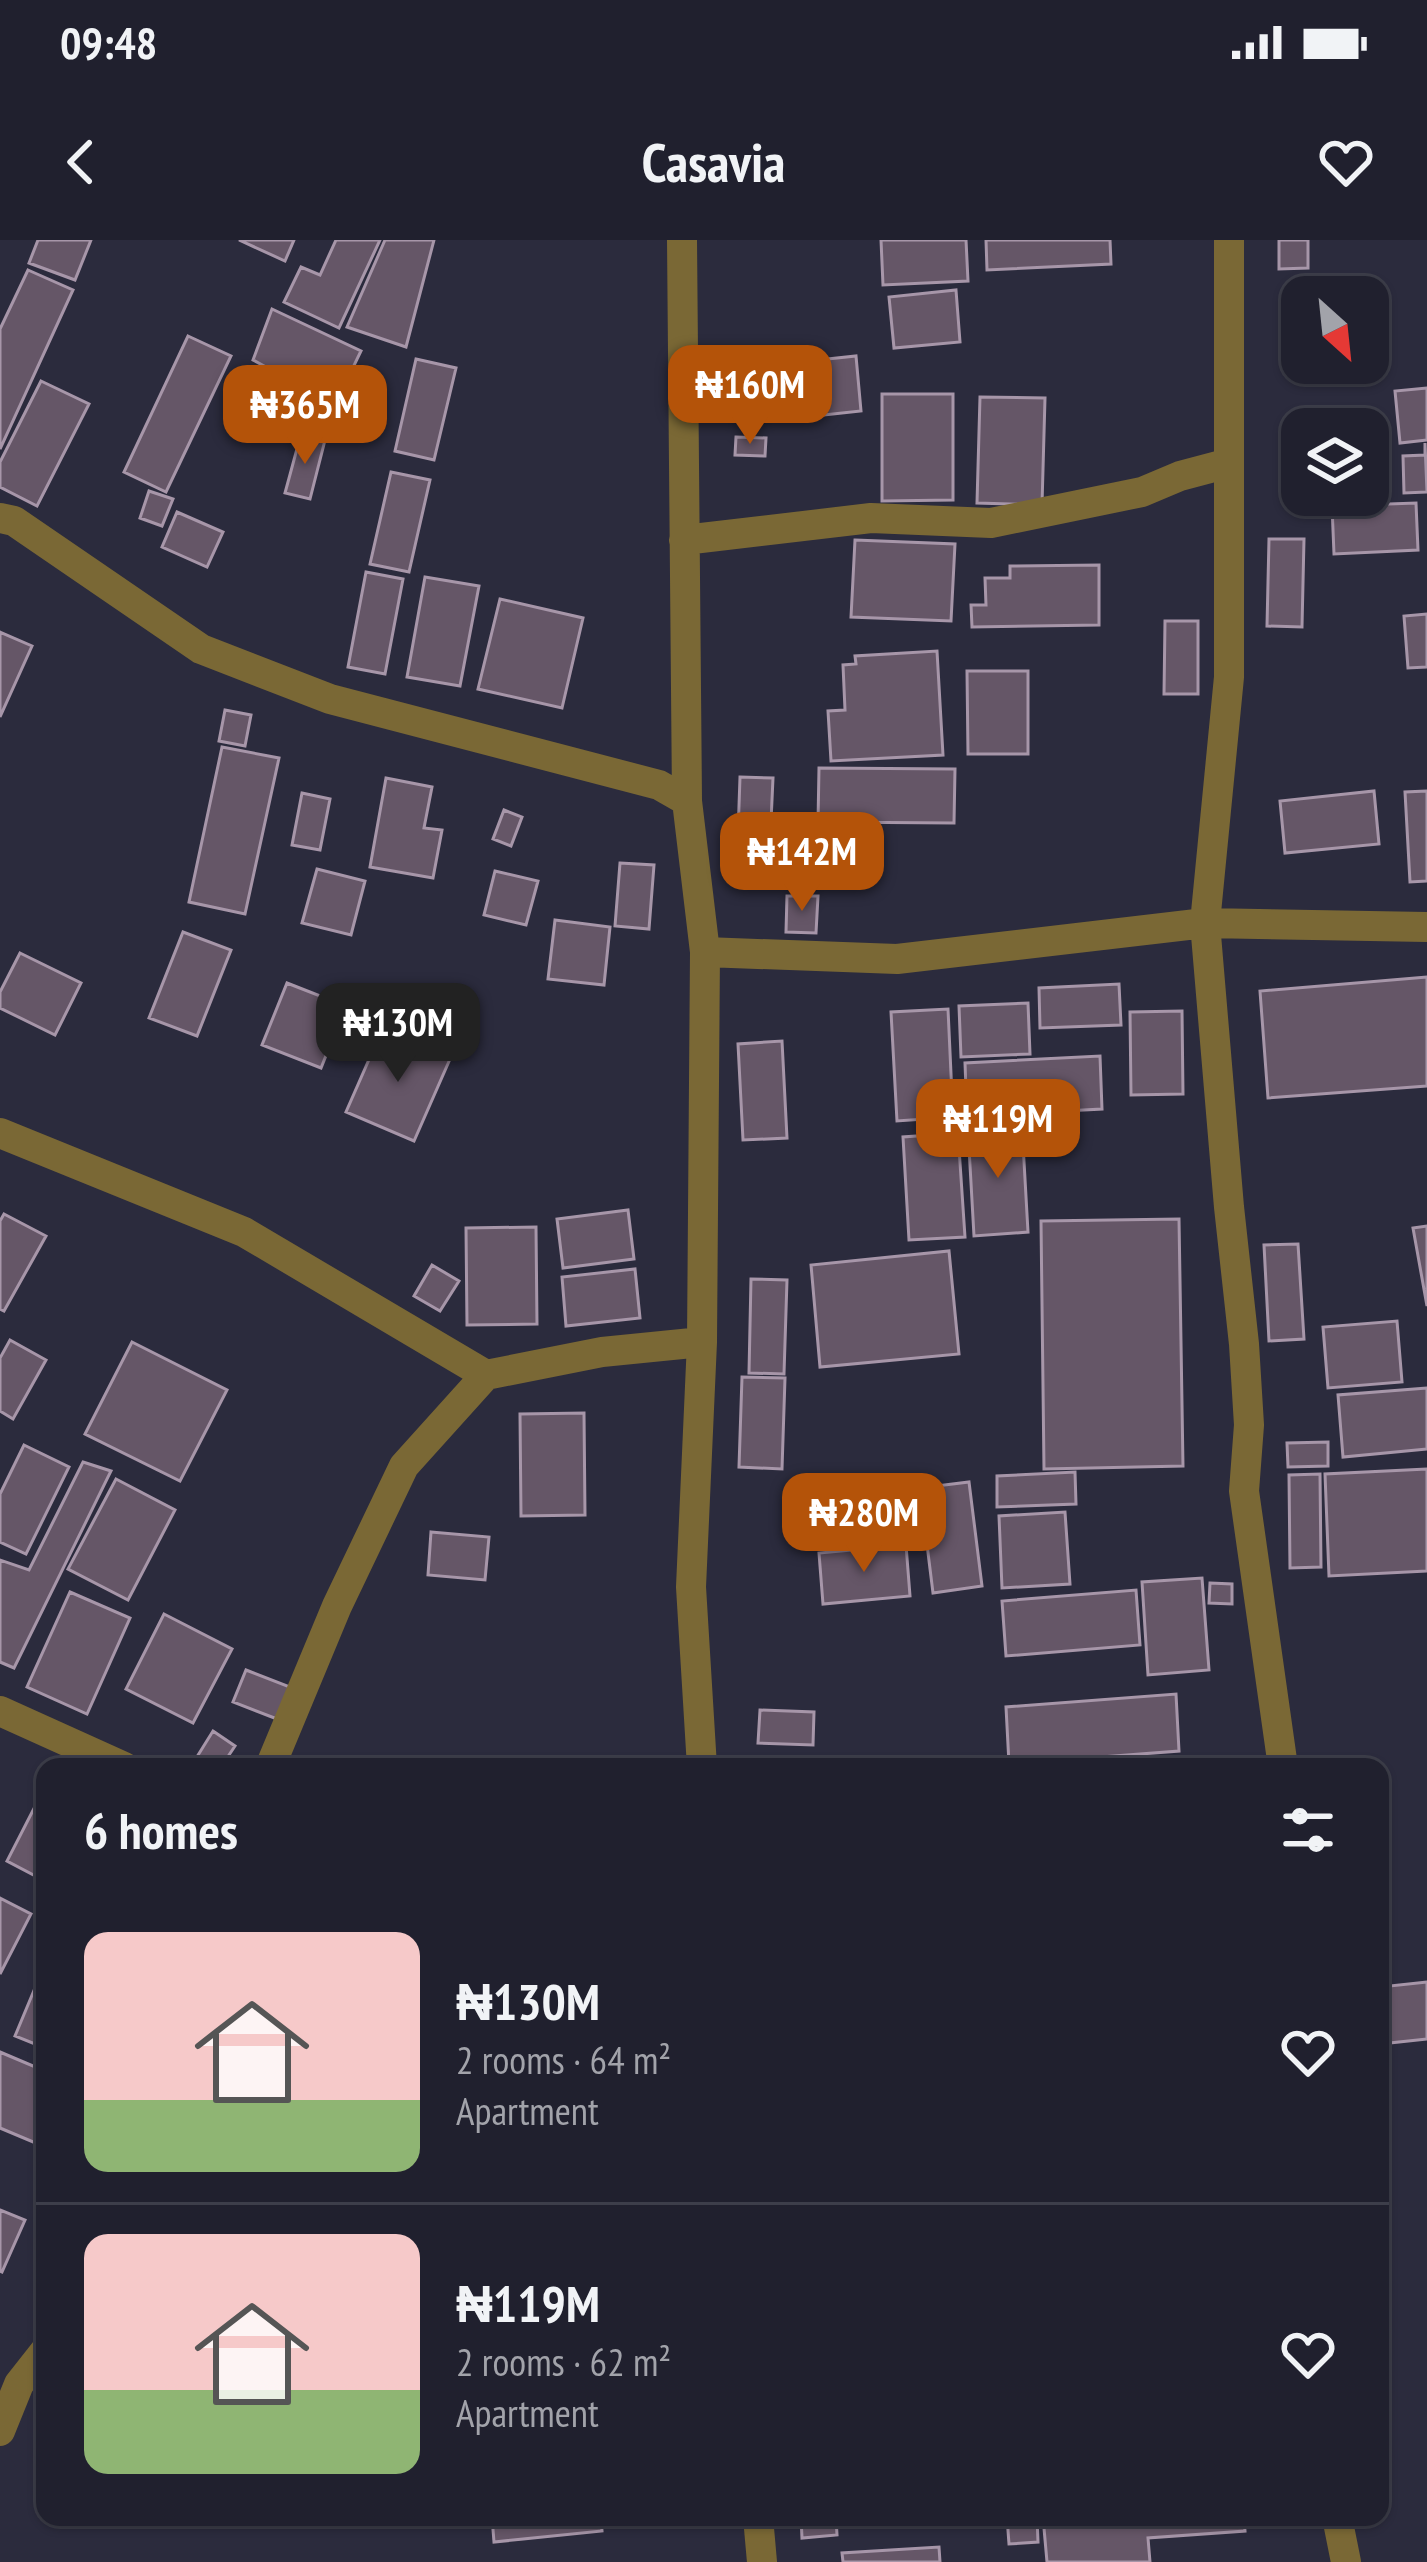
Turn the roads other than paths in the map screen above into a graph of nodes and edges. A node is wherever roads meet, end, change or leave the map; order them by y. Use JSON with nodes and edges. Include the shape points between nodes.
{"nodes":[{"id":1,"x":682,"y":240,"type":"edge"},
{"id":2,"x":1229,"y":240,"type":"edge"},
{"id":3,"x":1228,"y":463,"type":"junction"},
{"id":4,"x":0,"y":518,"type":"edge"},
{"id":5,"x":684,"y":540,"type":"junction"},
{"id":6,"x":687,"y":801,"type":"junction"},
{"id":7,"x":1205,"y":923,"type":"junction"},
{"id":8,"x":1427,"y":927,"type":"edge"},
{"id":9,"x":705,"y":952,"type":"junction"},
{"id":10,"x":0,"y":1133,"type":"edge"},
{"id":11,"x":702,"y":1342,"type":"junction"},
{"id":12,"x":486,"y":1375,"type":"junction"},
{"id":13,"x":0,"y":1711,"type":"edge"},
{"id":14,"x":104,"y":1758,"type":"edge"},
{"id":15,"x":274,"y":1758,"type":"edge"},
{"id":16,"x":702,"y":1758,"type":"edge"},
{"id":17,"x":1282,"y":1758,"type":"edge"},
{"id":18,"x":36,"y":2362,"type":"edge"},
{"id":19,"x":0,"y":2431,"type":"edge"},
{"id":20,"x":759,"y":2526,"type":"edge"},
{"id":21,"x":1339,"y":2526,"type":"edge"},
{"id":22,"x":762,"y":2562,"type":"edge"},
{"id":23,"x":1346,"y":2562,"type":"edge"}],
"edges":[{"from":1,"to":5,"type":"street"},
{"from":2,"to":3,"type":"street"},
{"from":3,"to":5,"type":"street","via":[[1142,492],[991,524],[871,518]]},
{"from":3,"to":7,"type":"street","via":[[1228,677]]},
{"from":4,"to":6,"type":"street","via":[[201,649],[330,699],[659,785]]},
{"from":5,"to":6,"type":"street"},
{"from":6,"to":9,"type":"street"},
{"from":7,"to":8,"type":"street"},
{"from":7,"to":9,"type":"street","via":[[897,959]]},
{"from":7,"to":17,"type":"street","via":[[1244,1344],[1244,1491]]},
{"from":9,"to":11,"type":"street"},
{"from":10,"to":12,"type":"street","via":[[244,1232]]},
{"from":11,"to":12,"type":"street"},
{"from":11,"to":16,"type":"street","via":[[692,1587]]},
{"from":12,"to":15,"type":"street","via":[[404,1466]]},
{"from":13,"to":14,"type":"street"},
{"from":18,"to":19,"type":"street"},
{"from":20,"to":22,"type":"street"},
{"from":21,"to":23,"type":"street"}]}
